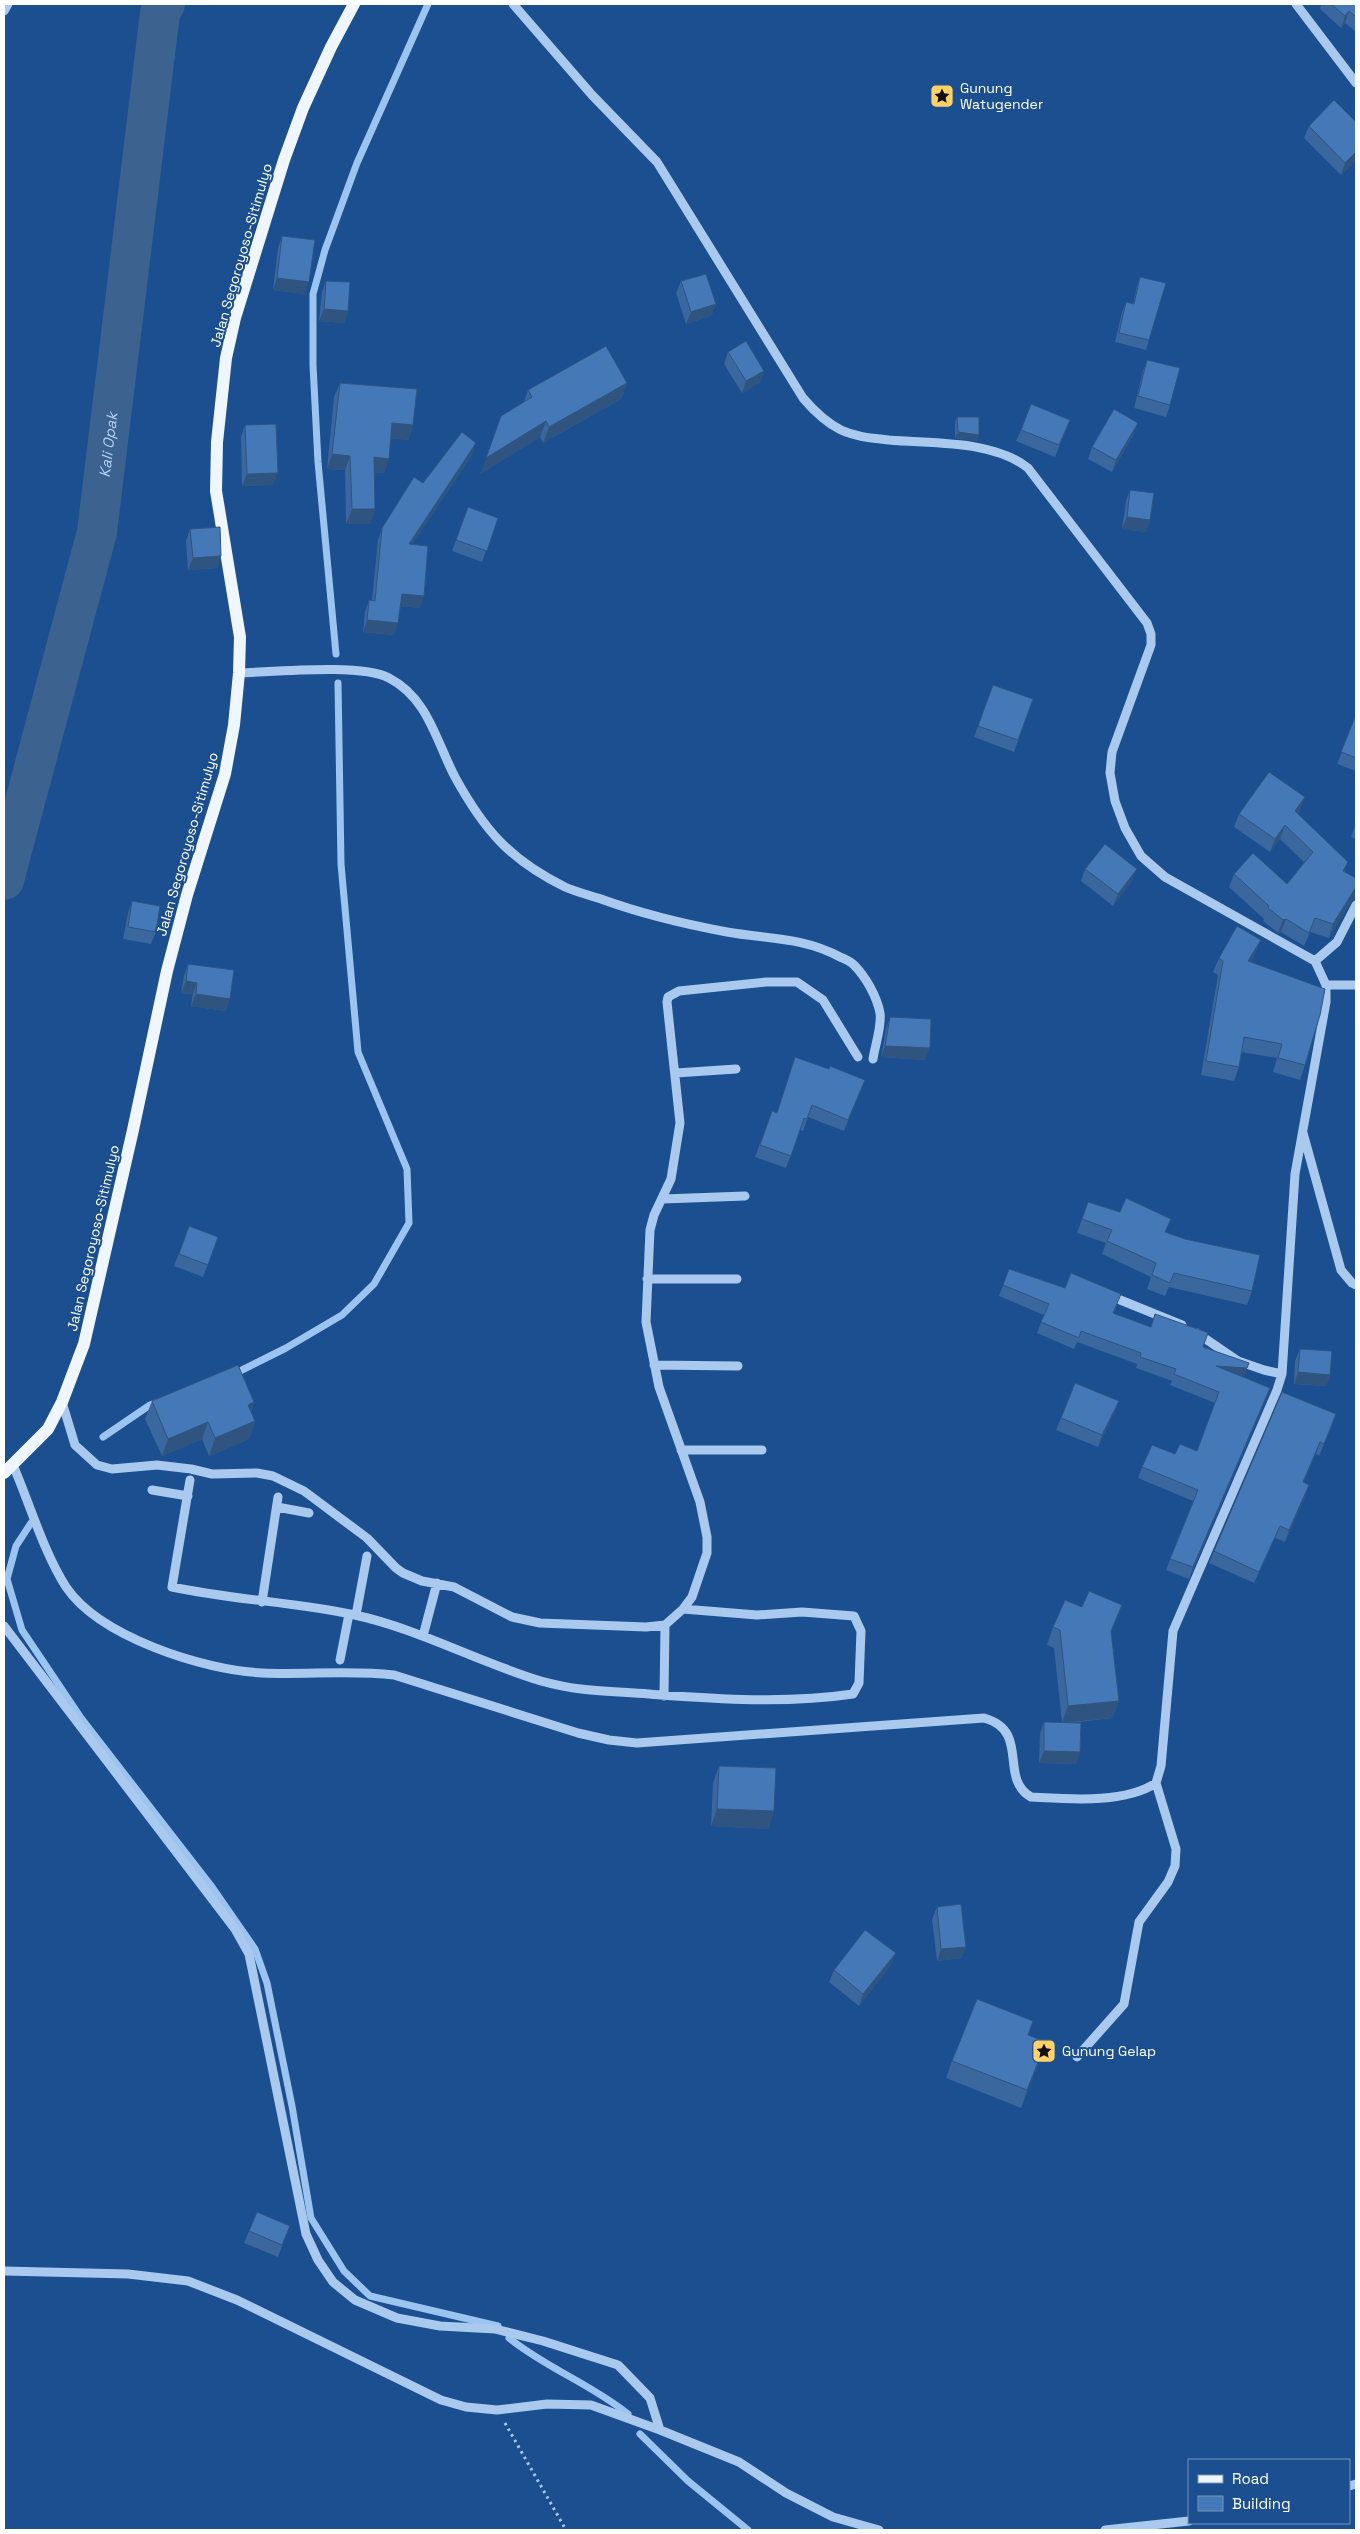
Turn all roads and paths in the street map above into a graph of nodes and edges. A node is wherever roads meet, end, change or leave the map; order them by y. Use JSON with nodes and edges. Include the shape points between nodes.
{"nodes":[{"id":1,"x":8,"y":4,"type":"edge"},
{"id":2,"x":354,"y":4,"type":"edge"},
{"id":3,"x":513,"y":4,"type":"edge"},
{"id":4,"x":1296,"y":4,"type":"edge"},
{"id":5,"x":4,"y":11,"type":"edge"},
{"id":6,"x":1356,"y":83,"type":"edge"},
{"id":7,"x":239,"y":672,"type":"junction"},
{"id":8,"x":1356,"y":905,"type":"edge"},
{"id":9,"x":1315,"y":961,"type":"junction"},
{"id":10,"x":1326,"y":985,"type":"junction"},
{"id":11,"x":1356,"y":985,"type":"edge"},
{"id":12,"x":858,"y":1057,"type":"dead end"},
{"id":13,"x":873,"y":1058,"type":"dead end"},
{"id":14,"x":736,"y":1068,"type":"dead end"},
{"id":15,"x":676,"y":1073,"type":"junction"},
{"id":16,"x":1303,"y":1131,"type":"junction"},
{"id":17,"x":745,"y":1196,"type":"dead end"},
{"id":18,"x":663,"y":1198,"type":"junction"},
{"id":19,"x":647,"y":1278,"type":"junction"},
{"id":20,"x":737,"y":1278,"type":"dead end"},
{"id":21,"x":1356,"y":1285,"type":"edge"},
{"id":22,"x":1100,"y":1292,"type":"edge"},
{"id":23,"x":654,"y":1365,"type":"junction"},
{"id":24,"x":738,"y":1366,"type":"dead end"},
{"id":25,"x":1282,"y":1374,"type":"junction"},
{"id":26,"x":62,"y":1402,"type":"junction"},
{"id":27,"x":682,"y":1450,"type":"junction"},
{"id":28,"x":762,"y":1450,"type":"dead end"},
{"id":29,"x":8,"y":1469,"type":"edge"},
{"id":30,"x":190,"y":1480,"type":"dead end"},
{"id":31,"x":152,"y":1490,"type":"dead end"},
{"id":32,"x":188,"y":1496,"type":"junction"},
{"id":33,"x":309,"y":1513,"type":"dead end"},
{"id":34,"x":367,"y":1556,"type":"dead end"},
{"id":35,"x":437,"y":1584,"type":"junction"},
{"id":36,"x":262,"y":1602,"type":"junction"},
{"id":37,"x":682,"y":1609,"type":"junction"},
{"id":38,"x":352,"y":1614,"type":"junction"},
{"id":39,"x":665,"y":1625,"type":"junction"},
{"id":40,"x":4,"y":1626,"type":"edge"},
{"id":41,"x":422,"y":1636,"type":"junction"},
{"id":42,"x":340,"y":1660,"type":"dead end"},
{"id":43,"x":664,"y":1696,"type":"junction"},
{"id":44,"x":1156,"y":1783,"type":"junction"},
{"id":45,"x":1077,"y":2057,"type":"dead end"},
{"id":46,"x":4,"y":2271,"type":"edge"},
{"id":47,"x":497,"y":2410,"type":"junction"},
{"id":48,"x":660,"y":2430,"type":"junction"},
{"id":49,"x":1188,"y":2521,"type":"edge"},
{"id":50,"x":566,"y":2530,"type":"edge"},
{"id":51,"x":879,"y":2530,"type":"edge"},
{"id":52,"x":1105,"y":2530,"type":"edge"}],
"edges":[{"from":1,"to":5,"type":"street"},
{"from":2,"to":7,"type":"main road","name":"Jalan Segoroyoso-Sitimulyo","via":[[296,125],[235,318],[226,358],[216,491],[240,637]]},
{"from":3,"to":9,"type":"street","via":[[592,95],[657,162],[803,398],[817,414],[841,430],[863,437],[987,449],[1016,458],[1028,468],[1146,623],[1151,634],[1151,645],[1112,752],[1115,801],[1141,856],[1165,877]]},
{"from":4,"to":6,"type":"street"},
{"from":7,"to":13,"type":"street","via":[[355,670],[388,677],[409,691],[426,713],[454,775],[481,819],[492,835],[523,862],[566,887],[665,920],[796,940],[823,947],[854,964],[870,988],[880,1014]]},
{"from":7,"to":26,"type":"main road","name":"Jalan Segoroyoso-Sitimulyo","via":[[234,725],[224,774],[166,971],[84,1344]]},
{"from":8,"to":9,"type":"street","via":[[1337,942]]},
{"from":9,"to":10,"type":"street"},
{"from":10,"to":11,"type":"street"},
{"from":10,"to":16,"type":"street","via":[[1326,1002]]},
{"from":12,"to":15,"type":"street","via":[[823,1000],[797,982],[766,982],[679,991],[668,997]]},
{"from":14,"to":15,"type":"street"},
{"from":15,"to":18,"type":"street","via":[[680,1123],[671,1178]]},
{"from":16,"to":21,"type":"street","via":[[1341,1270]]},
{"from":16,"to":25,"type":"street","via":[[1293,1192]]},
{"from":17,"to":18,"type":"street"},
{"from":18,"to":19,"type":"street","via":[[650,1230]]},
{"from":19,"to":20,"type":"street"},
{"from":19,"to":23,"type":"street","via":[[646,1322]]},
{"from":22,"to":25,"type":"street","via":[[1170,1319],[1201,1335],[1238,1361]]},
{"from":23,"to":24,"type":"street"},
{"from":23,"to":27,"type":"street","via":[[667,1413]]},
{"from":25,"to":44,"type":"street","via":[[1178,1618],[1171,1644],[1161,1766]]},
{"from":26,"to":29,"type":"main road","name":"Jalan Segoroyoso-Sitimulyo","via":[[48,1429]]},
{"from":26,"to":35,"type":"street","via":[[75,1445],[97,1465],[112,1469],[157,1465],[212,1474],[272,1476],[304,1491],[368,1538],[396,1568],[415,1579]]},
{"from":27,"to":28,"type":"street"},
{"from":27,"to":37,"type":"street","via":[[700,1502],[707,1553],[692,1597]]},
{"from":29,"to":44,"type":"street","via":[[66,1586],[84,1608],[112,1629],[153,1647],[223,1668],[261,1673],[372,1672],[394,1675],[578,1733],[637,1743],[984,1718],[997,1722],[1007,1732],[1012,1744],[1016,1782],[1021,1792],[1031,1797],[1117,1797],[1138,1793]]},
{"from":30,"to":32,"type":"street"},
{"from":31,"to":32,"type":"street"},
{"from":32,"to":36,"type":"street","via":[[172,1587]]},
{"from":33,"to":36,"type":"street","via":[[278,1502]]},
{"from":34,"to":38,"type":"street"},
{"from":35,"to":39,"type":"street","via":[[454,1587],[501,1612],[532,1622]]},
{"from":35,"to":41,"type":"street"},
{"from":36,"to":38,"type":"street"},
{"from":37,"to":39,"type":"street"},
{"from":37,"to":43,"type":"street","via":[[854,1616],[861,1631],[859,1684],[853,1694],[820,1699]]},
{"from":38,"to":41,"type":"street"},
{"from":38,"to":42,"type":"street"},
{"from":39,"to":43,"type":"street"},
{"from":40,"to":48,"type":"street","via":[[235,1929],[249,1954],[306,2234],[318,2260],[334,2282],[355,2300],[397,2318],[440,2326],[495,2329],[618,2366],[650,2398]]},
{"from":41,"to":43,"type":"street","via":[[540,1680],[585,1691]]},
{"from":44,"to":45,"type":"street","via":[[1176,1849],[1175,1866],[1168,1882],[1139,1922],[1124,2004]]},
{"from":46,"to":47,"type":"street","via":[[128,2274],[188,2281],[237,2300],[441,2400]]},
{"from":47,"to":48,"type":"street","via":[[547,2404],[591,2405]]},
{"from":47,"to":50,"type":"path"},
{"from":48,"to":51,"type":"street","via":[[739,2462],[832,2517]]},
{"from":49,"to":52,"type":"street"}]}
